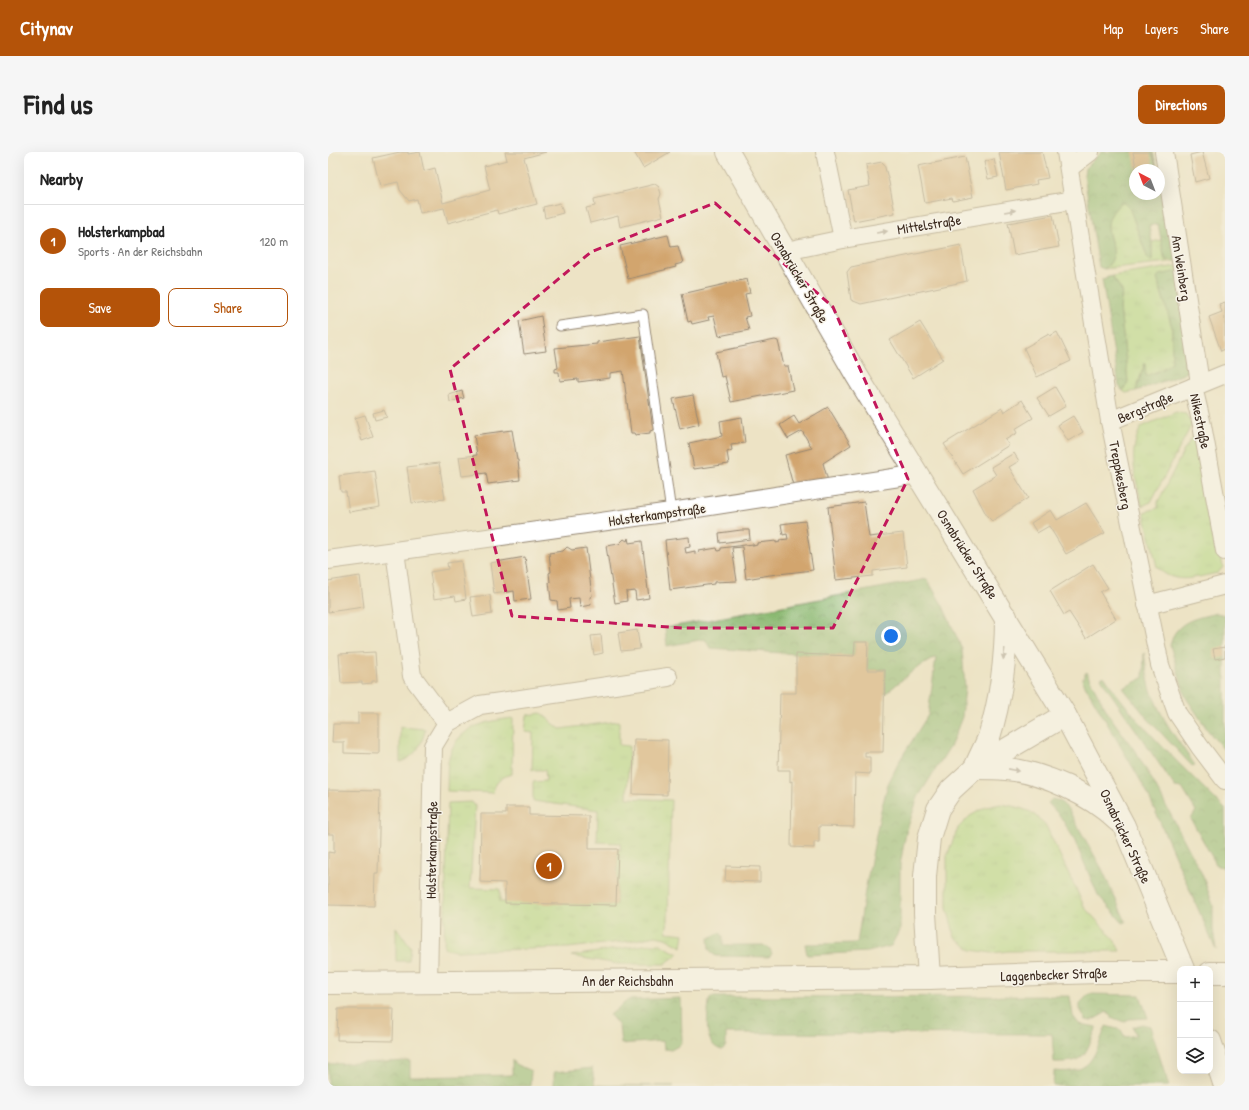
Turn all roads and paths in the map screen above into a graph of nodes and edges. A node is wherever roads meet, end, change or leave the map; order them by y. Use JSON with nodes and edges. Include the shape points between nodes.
{"nodes":[{"id":1,"x":728,"y":152,"type":"edge"},
{"id":2,"x":825,"y":152,"type":"edge"},
{"id":3,"x":1090,"y":152,"type":"edge"},
{"id":4,"x":1164,"y":152,"type":"edge"},
{"id":5,"x":1067,"y":160,"type":"edge"},
{"id":6,"x":1073,"y":200,"type":"junction"},
{"id":7,"x":843,"y":239,"type":"junction"},
{"id":8,"x":786,"y":252,"type":"junction"},
{"id":9,"x":560,"y":326,"type":"dead end"},
{"id":10,"x":1225,"y":374,"type":"edge"},
{"id":11,"x":1197,"y":385,"type":"junction"},
{"id":12,"x":1110,"y":421,"type":"junction"},
{"id":13,"x":919,"y":474,"type":"junction"},
{"id":14,"x":671,"y":512,"type":"junction"},
{"id":15,"x":395,"y":551,"type":"junction"},
{"id":16,"x":1225,"y":551,"type":"edge"},
{"id":17,"x":328,"y":560,"type":"edge"},
{"id":18,"x":1225,"y":585,"type":"edge"},
{"id":19,"x":1146,"y":605,"type":"junction"},
{"id":20,"x":1006,"y":616,"type":"junction"},
{"id":21,"x":668,"y":677,"type":"dead end"},
{"id":22,"x":1065,"y":715,"type":"junction"},
{"id":23,"x":447,"y":723,"type":"junction"},
{"id":24,"x":975,"y":768,"type":"junction"},
{"id":25,"x":1225,"y":780,"type":"edge"},
{"id":26,"x":1124,"y":826,"type":"junction"},
{"id":27,"x":1182,"y":966,"type":"edge"},
{"id":28,"x":1177,"y":972,"type":"edge"},
{"id":29,"x":1213,"y":972,"type":"edge"},
{"id":30,"x":1225,"y":973,"type":"edge"},
{"id":31,"x":929,"y":978,"type":"junction"},
{"id":32,"x":428,"y":982,"type":"junction"},
{"id":33,"x":328,"y":983,"type":"edge"},
{"id":34,"x":1213,"y":1050,"type":"edge"},
{"id":35,"x":1225,"y":1086,"type":"edge"}],
"edges":[{"from":1,"to":8,"type":"main road","name":"Osnabrücker Straße"},
{"from":2,"to":7,"type":"street"},
{"from":3,"to":5,"type":"street"},
{"from":4,"to":11,"type":"street","name":"Am Weinberg"},
{"from":5,"to":6,"type":"street","name":"Treppkesberg"},
{"from":7,"to":6,"type":"street","name":"Mittelstraße","one_way":true},
{"from":6,"to":12,"type":"street","name":"Treppkesberg"},
{"from":7,"to":8,"type":"street","name":"Mittelstraße"},
{"from":8,"to":13,"type":"main road","name":"Osnabrücker Straße"},
{"from":9,"to":14,"type":"lane","via":[[643,314]]},
{"from":10,"to":11,"type":"street","name":"Bergstraße"},
{"from":11,"to":12,"type":"street","name":"Bergstraße"},
{"from":11,"to":16,"type":"street","name":"Nikestraße"},
{"from":12,"to":19,"type":"street","name":"Treppkesberg"},
{"from":13,"to":14,"type":"street","name":"Holsterkampstraße"},
{"from":13,"to":20,"type":"main road","name":"Osnabrücker Straße"},
{"from":14,"to":15,"type":"street","name":"Holsterkampstraße"},
{"from":15,"to":17,"type":"street","name":"Holsterkampstraße"},
{"from":15,"to":23,"type":"street","via":[[412,676]]},
{"from":18,"to":19,"type":"street"},
{"from":19,"to":25,"type":"street","name":"Treppkesberg","via":[[1160,665],[1177,713]]},
{"from":20,"to":22,"type":"main road","name":"Osnabrücker Straße"},
{"from":20,"to":24,"type":"main road","one_way":true,"via":[[1006,644],[998,701],[989,737]]},
{"from":21,"to":23,"type":"street","via":[[480,705]]},
{"from":22,"to":24,"type":"main road"},
{"from":22,"to":26,"type":"main road","name":"Osnabrücker Straße"},
{"from":23,"to":32,"type":"street","name":"Holsterkampstraße","via":[[433,746]]},
{"from":24,"to":26,"type":"main road","one_way":true,"via":[[1006,769],[1045,778],[1109,812]]},
{"from":24,"to":31,"type":"main road","via":[[951,790],[938,809],[929,838],[925,876]]},
{"from":26,"to":27,"type":"main road","name":"Osnabrücker Straße"},
{"from":28,"to":31,"type":"main road","name":"Laggenbecker Straße"},
{"from":29,"to":30,"type":"main road"},
{"from":31,"to":32,"type":"main road","name":"An der Reichsbahn"},
{"from":32,"to":33,"type":"main road","name":"An der Reichsbahn"},
{"from":34,"to":35,"type":"main road"}]}
